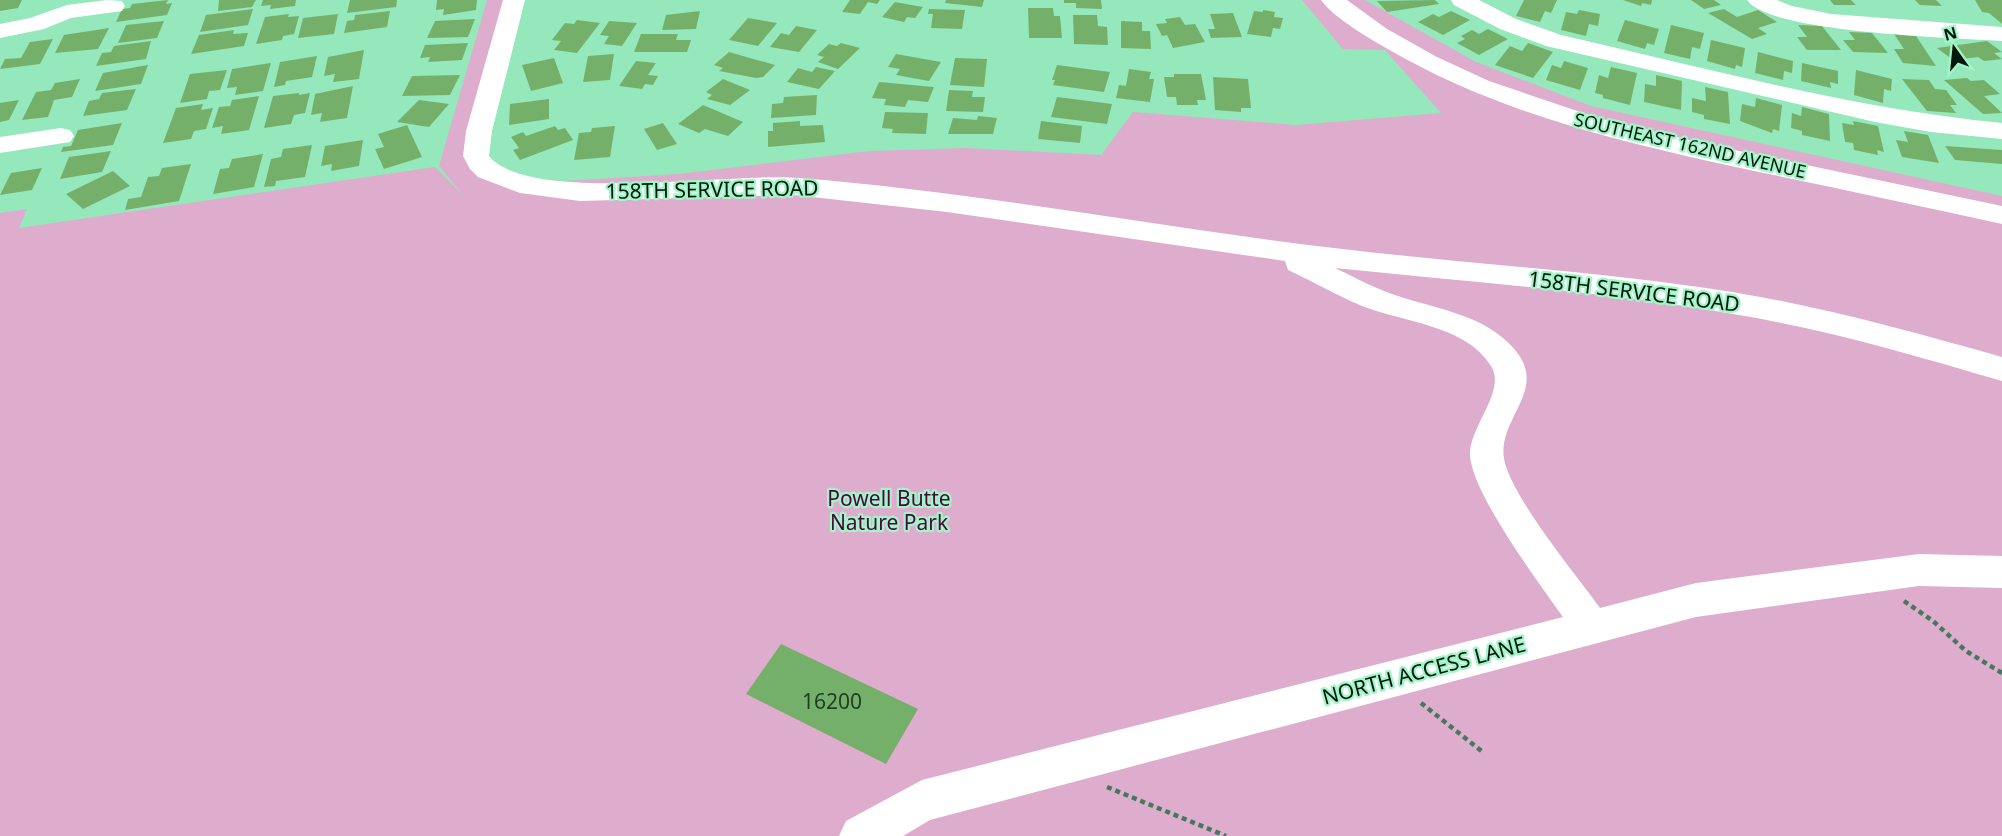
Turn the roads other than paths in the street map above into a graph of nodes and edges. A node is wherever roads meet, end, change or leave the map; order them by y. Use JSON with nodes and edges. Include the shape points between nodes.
{"nodes":[{"id":1,"x":513,"y":0,"type":"edge"},
{"id":2,"x":1332,"y":0,"type":"edge"},
{"id":3,"x":1462,"y":0,"type":"edge"},
{"id":4,"x":1758,"y":0,"type":"edge"},
{"id":5,"x":1776,"y":0,"type":"edge"},
{"id":6,"x":114,"y":6,"type":"dead end"},
{"id":7,"x":1889,"y":26,"type":"junction"},
{"id":8,"x":0,"y":31,"type":"edge"},
{"id":9,"x":2002,"y":34,"type":"edge"},
{"id":10,"x":2002,"y":131,"type":"edge"},
{"id":11,"x":61,"y":136,"type":"dead end"},
{"id":12,"x":0,"y":145,"type":"edge"},
{"id":13,"x":2002,"y":215,"type":"edge"},
{"id":14,"x":1260,"y":248,"type":"junction"},
{"id":15,"x":2002,"y":369,"type":"edge"},
{"id":16,"x":2002,"y":572,"type":"edge"},
{"id":17,"x":1592,"y":627,"type":"junction"},
{"id":18,"x":861,"y":836,"type":"edge"}],
"edges":[{"from":1,"to":14,"type":"street","name":"158TH SERVICE ROAD","via":[[476,152],[481,167],[507,180],[561,192],[816,188]]},
{"from":2,"to":13,"type":"street","name":"SOUTHEAST 162ND AVENUE","via":[[1406,50],[1537,107],[1656,141]]},
{"from":3,"to":10,"type":"street","via":[[1508,24],[1564,44],[1875,114]]},
{"from":4,"to":7,"type":"street","via":[[1818,19]]},
{"from":5,"to":7,"type":"street","via":[[1828,14],[1878,15]]},
{"from":6,"to":8,"type":"street","via":[[67,12],[36,24]]},
{"from":7,"to":9,"type":"street"},
{"from":11,"to":12,"type":"street"},
{"from":14,"to":15,"type":"street","name":"158TH SERVICE ROAD","via":[[1733,303],[1873,332]]},
{"from":14,"to":17,"type":"street","name":"158TH SERVICE ROAD","via":[[1374,299],[1464,329],[1502,356],[1510,372],[1510,385],[1489,433],[1487,461],[1506,502]]},
{"from":16,"to":17,"type":"street","name":"NORTH ACCESS LANE","via":[[1919,570],[1696,600]]},
{"from":17,"to":18,"type":"street","name":"NORTH ACCESS LANE","via":[[922,801]]}]}
